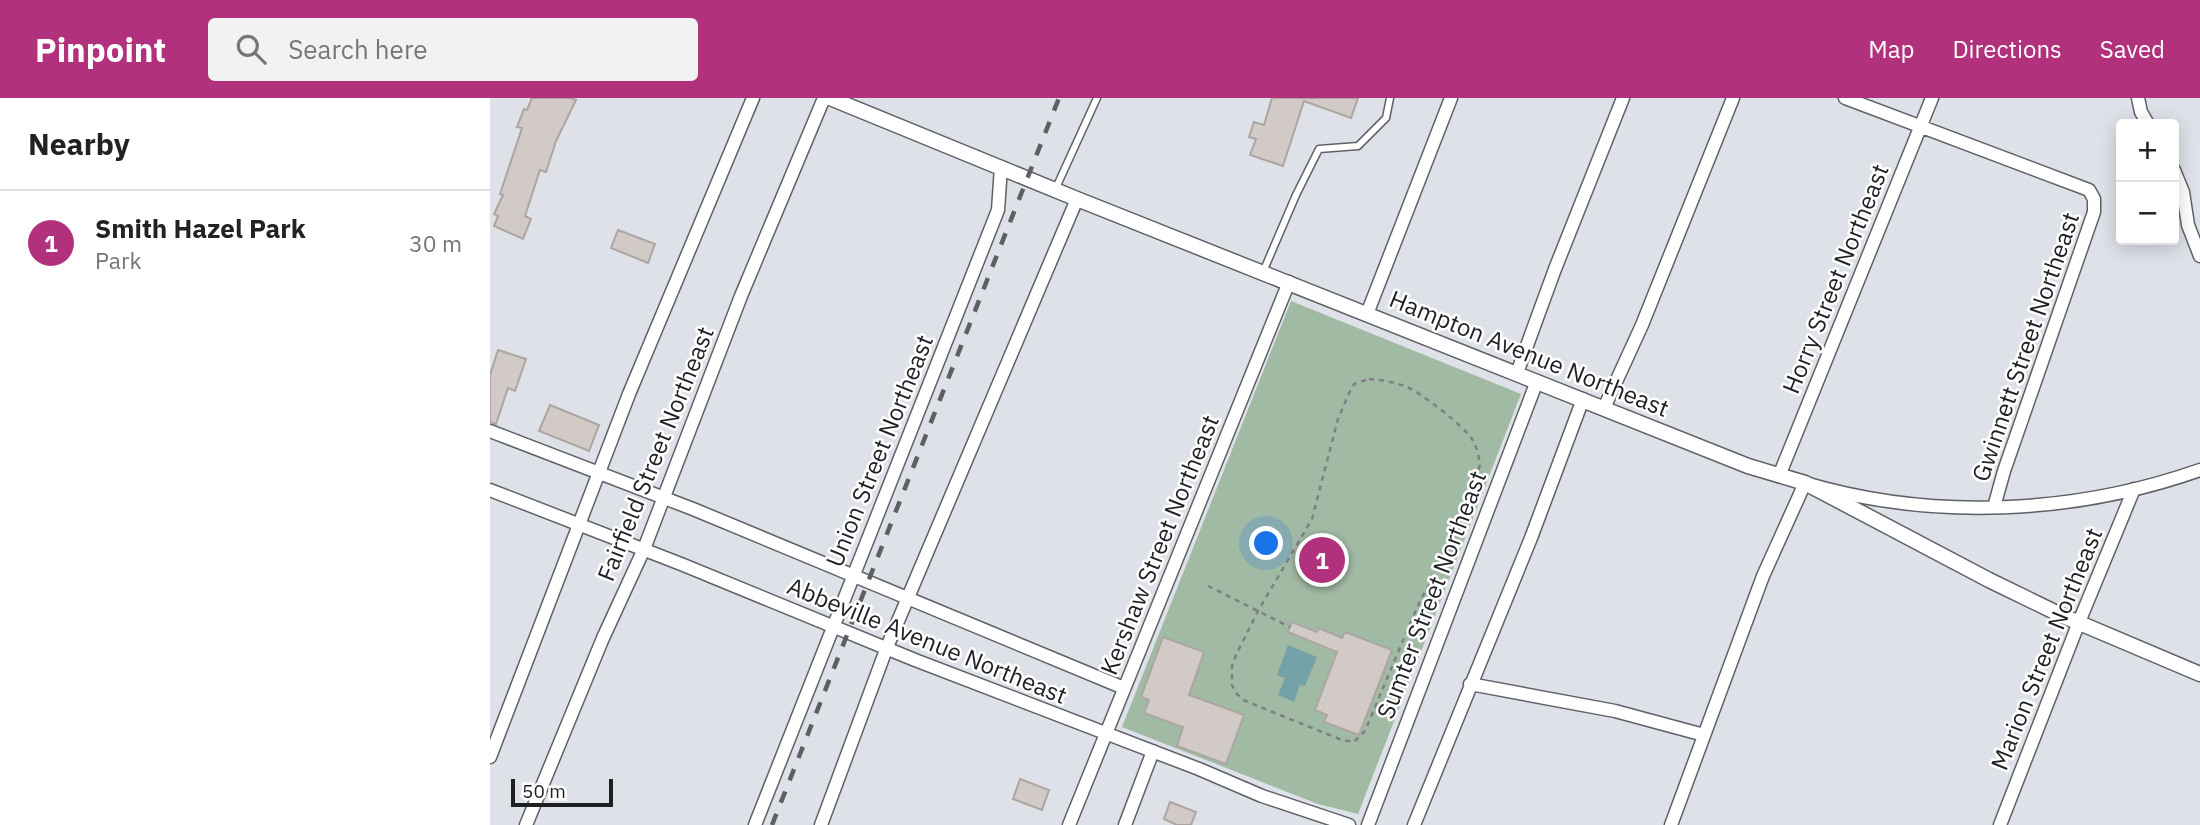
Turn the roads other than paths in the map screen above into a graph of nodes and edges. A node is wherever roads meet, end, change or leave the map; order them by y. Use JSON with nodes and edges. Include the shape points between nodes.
{"nodes":[{"id":1,"x":753,"y":98,"type":"edge"},
{"id":2,"x":824,"y":98,"type":"edge"},
{"id":3,"x":831,"y":98,"type":"edge"},
{"id":4,"x":1097,"y":98,"type":"edge"},
{"id":5,"x":1390,"y":98,"type":"edge"},
{"id":6,"x":1451,"y":98,"type":"edge"},
{"id":7,"x":1623,"y":98,"type":"edge"},
{"id":8,"x":1733,"y":98,"type":"edge"},
{"id":9,"x":1845,"y":98,"type":"edge"},
{"id":10,"x":1932,"y":98,"type":"edge"},
{"id":11,"x":2137,"y":98,"type":"edge"},
{"id":12,"x":2145,"y":119,"type":"edge"},
{"id":13,"x":1920,"y":126,"type":"junction"},
{"id":14,"x":1001,"y":167,"type":"junction"},
{"id":15,"x":2179,"y":182,"type":"edge"},
{"id":16,"x":1055,"y":190,"type":"junction"},
{"id":17,"x":1076,"y":199,"type":"junction"},
{"id":18,"x":2200,"y":256,"type":"edge"},
{"id":19,"x":1263,"y":272,"type":"junction"},
{"id":20,"x":1289,"y":282,"type":"junction"},
{"id":21,"x":1367,"y":314,"type":"junction"},
{"id":22,"x":1517,"y":373,"type":"junction"},
{"id":23,"x":1536,"y":381,"type":"junction"},
{"id":24,"x":1583,"y":399,"type":"junction"},
{"id":25,"x":1604,"y":408,"type":"junction"},
{"id":26,"x":490,"y":431,"type":"edge"},
{"id":27,"x":2200,"y":470,"type":"edge"},
{"id":28,"x":599,"y":474,"type":"junction"},
{"id":29,"x":1779,"y":475,"type":"junction"},
{"id":30,"x":1805,"y":483,"type":"junction"},
{"id":31,"x":2134,"y":489,"type":"junction"},
{"id":32,"x":490,"y":491,"type":"edge"},
{"id":33,"x":665,"y":498,"type":"junction"},
{"id":34,"x":1994,"y":507,"type":"junction"},
{"id":35,"x":580,"y":524,"type":"junction"},
{"id":36,"x":644,"y":550,"type":"junction"},
{"id":37,"x":853,"y":574,"type":"junction"},
{"id":38,"x":908,"y":597,"type":"junction"},
{"id":39,"x":2079,"y":622,"type":"junction"},
{"id":40,"x":835,"y":625,"type":"junction"},
{"id":41,"x":887,"y":647,"type":"junction"},
{"id":42,"x":2200,"y":674,"type":"edge"},
{"id":43,"x":1469,"y":684,"type":"junction"},
{"id":44,"x":1124,"y":688,"type":"junction"},
{"id":45,"x":1107,"y":733,"type":"junction"},
{"id":46,"x":1704,"y":735,"type":"junction"},
{"id":47,"x":1153,"y":751,"type":"junction"},
{"id":48,"x":490,"y":757,"type":"edge"},
{"id":49,"x":526,"y":825,"type":"edge"},
{"id":50,"x":755,"y":825,"type":"edge"},
{"id":51,"x":821,"y":825,"type":"edge"},
{"id":52,"x":1069,"y":825,"type":"edge"},
{"id":53,"x":1125,"y":825,"type":"edge"},
{"id":54,"x":1349,"y":825,"type":"edge"},
{"id":55,"x":1368,"y":825,"type":"edge"},
{"id":56,"x":1414,"y":825,"type":"edge"},
{"id":57,"x":1671,"y":825,"type":"edge"},
{"id":58,"x":2000,"y":825,"type":"edge"}],
"edges":[{"from":1,"to":28,"type":"street","name":"Fairfield Street Northeast","via":[[655,328]]},
{"from":2,"to":33,"type":"street","name":"Fairfield Street Northeast","via":[[741,296]]},
{"from":3,"to":14,"type":"street","name":"Hampton Avenue Northeast"},
{"from":4,"to":16,"type":"lane"},
{"from":5,"to":19,"type":"lane","via":[[1386,118],[1358,146],[1319,149]]},
{"from":6,"to":21,"type":"street"},
{"from":7,"to":22,"type":"street"},
{"from":8,"to":25,"type":"street"},
{"from":9,"to":13,"type":"street"},
{"from":10,"to":13,"type":"street","name":"Horry Street Northeast"},
{"from":11,"to":12,"type":"street"},
{"from":13,"to":29,"type":"street","name":"Horry Street Northeast"},
{"from":13,"to":34,"type":"street","name":"Gwinnett Street Northeast","via":[[2089,190],[2094,199],[2081,254]]},
{"from":14,"to":16,"type":"street","name":"Hampton Avenue Northeast"},
{"from":14,"to":37,"type":"street","name":"Union Street Northeast","via":[[998,210]]},
{"from":15,"to":18,"type":"street"},
{"from":16,"to":17,"type":"street","name":"Hampton Avenue Northeast"},
{"from":17,"to":19,"type":"street","name":"Hampton Avenue Northeast"},
{"from":17,"to":38,"type":"street"},
{"from":19,"to":20,"type":"street","name":"Hampton Avenue Northeast"},
{"from":20,"to":21,"type":"street","name":"Hampton Avenue Northeast"},
{"from":20,"to":44,"type":"street","name":"Kershaw Street Northeast"},
{"from":21,"to":22,"type":"street","name":"Hampton Avenue Northeast"},
{"from":22,"to":23,"type":"street","name":"Hampton Avenue Northeast"},
{"from":23,"to":24,"type":"street","name":"Hampton Avenue Northeast"},
{"from":23,"to":55,"type":"street","name":"Sumter Street Northeast"},
{"from":24,"to":25,"type":"street","name":"Hampton Avenue Northeast"},
{"from":24,"to":43,"type":"street"},
{"from":25,"to":29,"type":"street","name":"Hampton Avenue Northeast"},
{"from":26,"to":28,"type":"street","name":"Abbeville Avenue Northeast"},
{"from":27,"to":31,"type":"street"},
{"from":28,"to":33,"type":"street","name":"Abbeville Avenue Northeast"},
{"from":28,"to":35,"type":"street","name":"Fairfield Street Northeast"},
{"from":29,"to":30,"type":"street","name":"Hampton Avenue Northeast"},
{"from":30,"to":34,"type":"street","via":[[1881,501]]},
{"from":30,"to":39,"type":"street","name":"Hampton Avenue Northeast"},
{"from":30,"to":46,"type":"street","via":[[1763,576]]},
{"from":31,"to":34,"type":"street","via":[[2075,501]]},
{"from":31,"to":39,"type":"street","name":"Marion Street Northeast"},
{"from":32,"to":35,"type":"street","name":"Abbeville Avenue Northeast"},
{"from":33,"to":36,"type":"street","name":"Fairfield Street Northeast"},
{"from":33,"to":37,"type":"street","name":"Abbeville Avenue Northeast"},
{"from":35,"to":36,"type":"street","name":"Abbeville Avenue Northeast"},
{"from":35,"to":48,"type":"street","name":"Fairfield Street Northeast"},
{"from":36,"to":40,"type":"street","name":"Abbeville Avenue Northeast"},
{"from":36,"to":49,"type":"street","name":"Fairfield Street Northeast"},
{"from":37,"to":38,"type":"street","name":"Abbeville Avenue Northeast"},
{"from":37,"to":40,"type":"street","name":"Union Street Northeast"},
{"from":38,"to":41,"type":"street"},
{"from":38,"to":44,"type":"street","name":"Abbeville Avenue Northeast"},
{"from":39,"to":42,"type":"street","name":"Hampton Avenue Northeast"},
{"from":39,"to":58,"type":"street","name":"Marion Street Northeast"},
{"from":40,"to":41,"type":"street","name":"Abbeville Avenue Northeast"},
{"from":40,"to":50,"type":"street","name":"Union Street Northeast"},
{"from":41,"to":45,"type":"street","name":"Abbeville Avenue Northeast"},
{"from":41,"to":51,"type":"street"},
{"from":43,"to":46,"type":"street","via":[[1615,711]]},
{"from":43,"to":56,"type":"street"},
{"from":44,"to":45,"type":"street","name":"Kershaw Street Northeast"},
{"from":45,"to":47,"type":"street","name":"Abbeville Avenue Northeast"},
{"from":45,"to":52,"type":"street","name":"Kershaw Street Northeast"},
{"from":46,"to":57,"type":"street"},
{"from":47,"to":53,"type":"street"},
{"from":47,"to":54,"type":"street","name":"Abbeville Avenue Northeast","via":[[1262,796]]}]}
